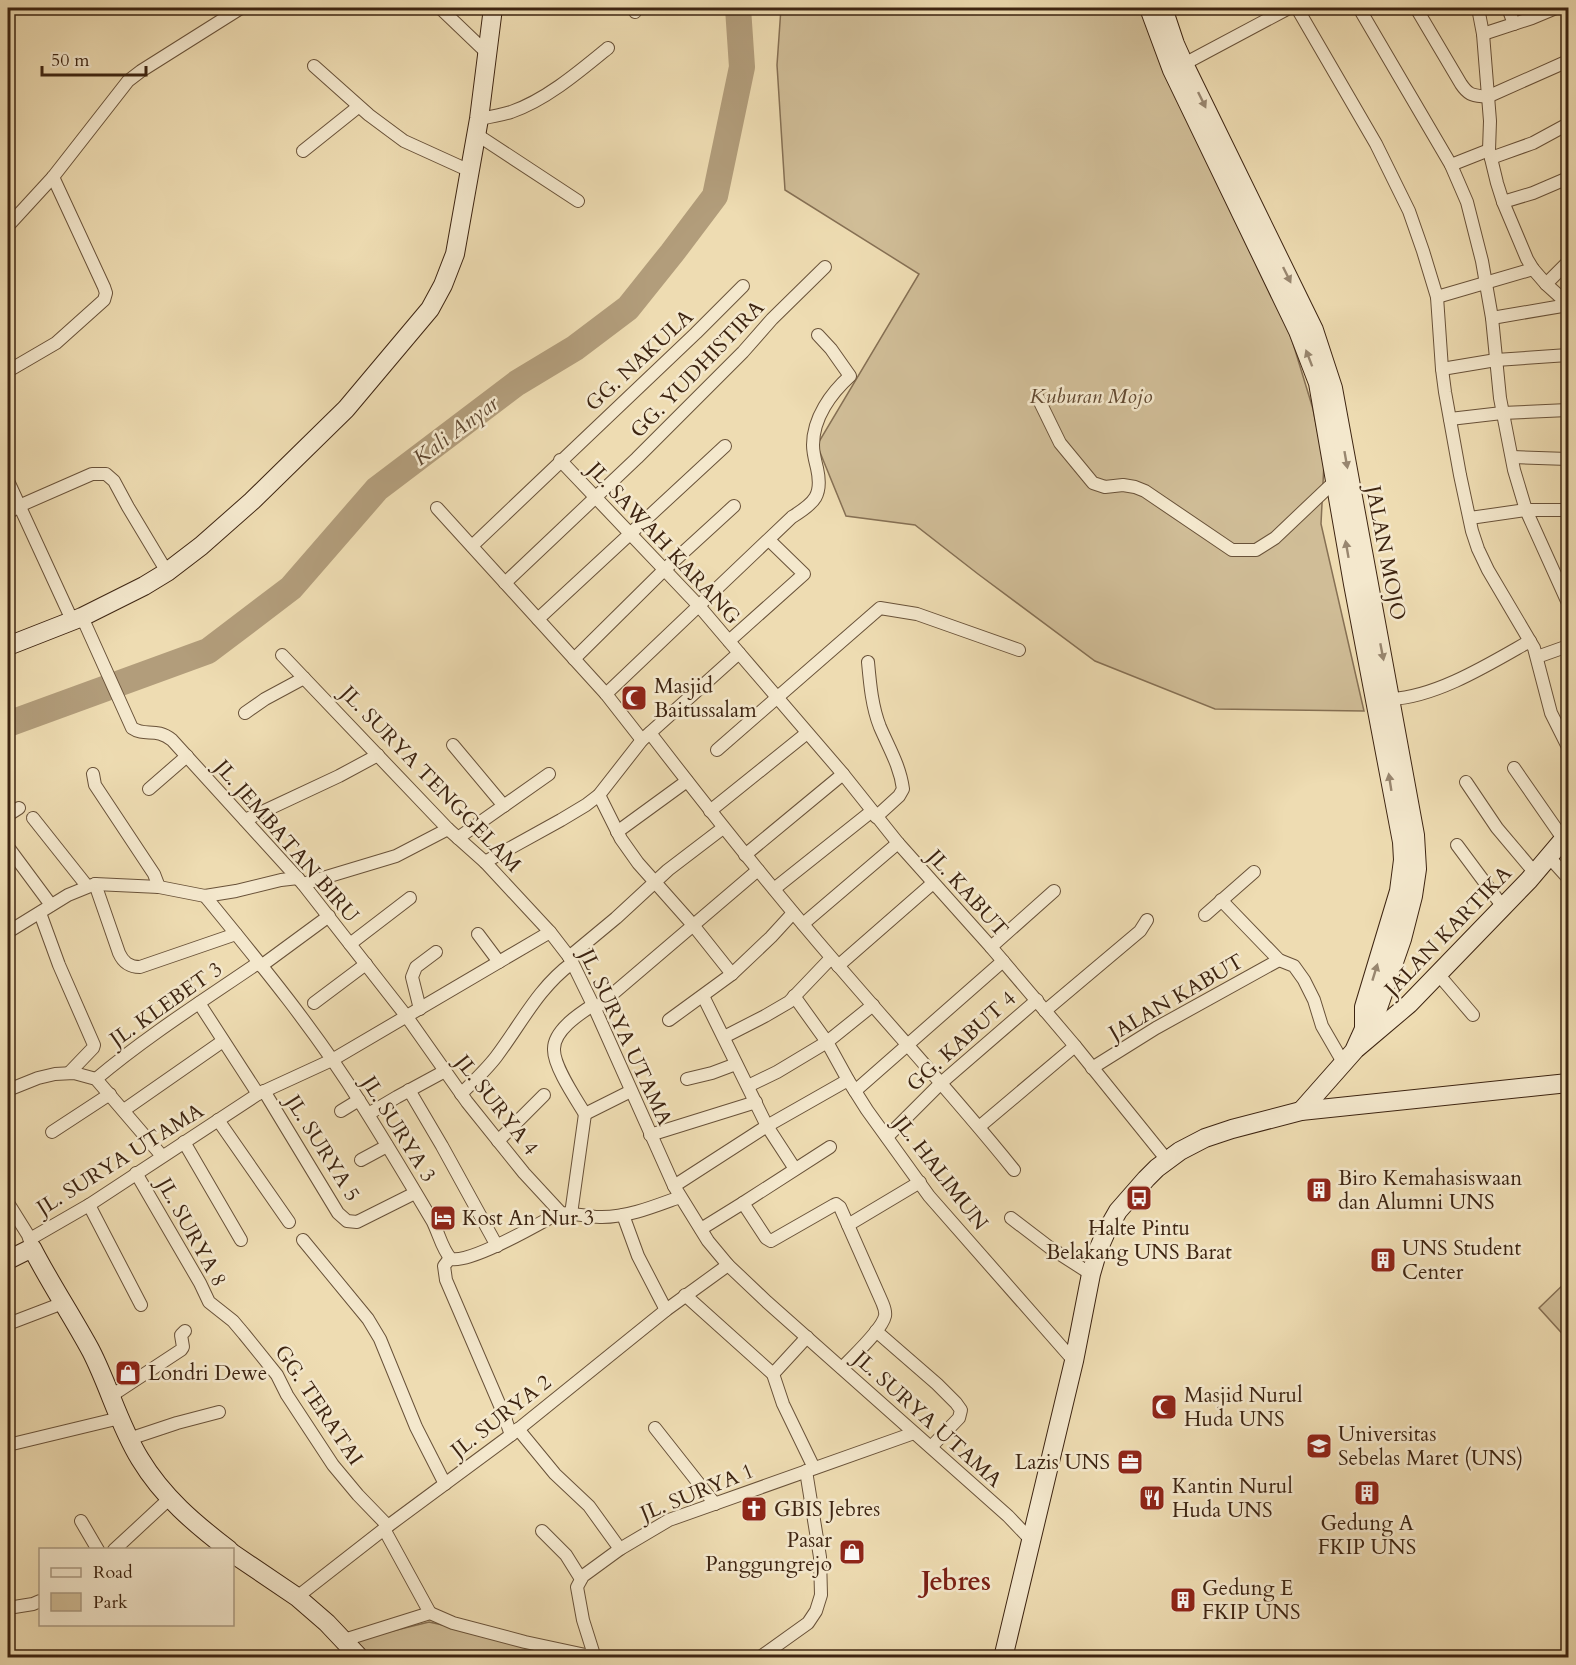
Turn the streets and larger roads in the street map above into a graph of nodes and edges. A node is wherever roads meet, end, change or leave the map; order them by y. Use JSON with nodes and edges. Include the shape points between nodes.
{"nodes":[{"id":1,"x":241,"y":8,"type":"edge"},
{"id":2,"x":440,"y":8,"type":"edge"},
{"id":3,"x":493,"y":8,"type":"edge"},
{"id":4,"x":1161,"y":8,"type":"edge"},
{"id":5,"x":1289,"y":8,"type":"edge"},
{"id":6,"x":1298,"y":8,"type":"edge"},
{"id":7,"x":1359,"y":8,"type":"edge"},
{"id":8,"x":1416,"y":8,"type":"edge"},
{"id":9,"x":1478,"y":8,"type":"edge"},
{"id":10,"x":1508,"y":8,"type":"edge"},
{"id":11,"x":1556,"y":8,"type":"edge"},
{"id":12,"x":1514,"y":24,"type":"junction"},
{"id":13,"x":1483,"y":34,"type":"junction"},
{"id":14,"x":608,"y":48,"type":"dead end"},
{"id":15,"x":487,"y":53,"type":"junction"},
{"id":16,"x":1569,"y":61,"type":"edge"},
{"id":17,"x":1184,"y":64,"type":"junction"},
{"id":18,"x":314,"y":66,"type":"dead end"},
{"id":19,"x":1487,"y":98,"type":"junction"},
{"id":20,"x":358,"y":106,"type":"junction"},
{"id":21,"x":1569,"y":124,"type":"edge"},
{"id":22,"x":478,"y":126,"type":"junction"},
{"id":23,"x":303,"y":151,"type":"dead end"},
{"id":24,"x":1490,"y":154,"type":"junction"},
{"id":25,"x":1451,"y":165,"type":"junction"},
{"id":26,"x":470,"y":171,"type":"junction"},
{"id":27,"x":53,"y":177,"type":"junction"},
{"id":28,"x":1569,"y":178,"type":"edge"},
{"id":29,"x":578,"y":201,"type":"dead end"},
{"id":30,"x":1503,"y":202,"type":"junction"},
{"id":31,"x":8,"y":226,"type":"edge"},
{"id":32,"x":1569,"y":262,"type":"edge"},
{"id":33,"x":825,"y":267,"type":"dead end"},
{"id":34,"x":1533,"y":269,"type":"junction"},
{"id":35,"x":1486,"y":283,"type":"junction"},
{"id":36,"x":1546,"y":284,"type":"junction"},
{"id":37,"x":743,"y":286,"type":"dead end"},
{"id":38,"x":1437,"y":297,"type":"junction"},
{"id":39,"x":1569,"y":304,"type":"edge"},
{"id":40,"x":1492,"y":318,"type":"junction"},
{"id":41,"x":818,"y":335,"type":"dead end"},
{"id":42,"x":1569,"y":356,"type":"edge"},
{"id":43,"x":1496,"y":360,"type":"junction"},
{"id":44,"x":1442,"y":369,"type":"junction"},
{"id":45,"x":8,"y":371,"type":"edge"},
{"id":46,"x":1038,"y":398,"type":"dead end"},
{"id":47,"x":1569,"y":410,"type":"edge"},
{"id":48,"x":1502,"y":413,"type":"junction"},
{"id":49,"x":1450,"y":419,"type":"junction"},
{"id":50,"x":725,"y":446,"type":"dead end"},
{"id":51,"x":1512,"y":457,"type":"junction"},
{"id":52,"x":1569,"y":459,"type":"edge"},
{"id":53,"x":560,"y":460,"type":"junction"},
{"id":54,"x":8,"y":481,"type":"edge"},
{"id":55,"x":1335,"y":481,"type":"junction"},
{"id":56,"x":596,"y":497,"type":"junction"},
{"id":57,"x":19,"y":506,"type":"junction"},
{"id":58,"x":734,"y":506,"type":"dead end"},
{"id":59,"x":437,"y":508,"type":"dead end"},
{"id":60,"x":1526,"y":510,"type":"junction"},
{"id":61,"x":1569,"y":510,"type":"edge"},
{"id":62,"x":8,"y":513,"type":"edge"},
{"id":63,"x":1470,"y":518,"type":"junction"},
{"id":64,"x":629,"y":535,"type":"junction"},
{"id":65,"x":769,"y":540,"type":"junction"},
{"id":66,"x":472,"y":546,"type":"junction"},
{"id":67,"x":664,"y":570,"type":"junction"},
{"id":68,"x":167,"y":572,"type":"junction"},
{"id":69,"x":505,"y":583,"type":"junction"},
{"id":70,"x":1360,"y":583,"type":"junction"},
{"id":71,"x":1569,"y":603,"type":"edge"},
{"id":72,"x":699,"y":606,"type":"junction"},
{"id":73,"x":76,"y":618,"type":"junction"},
{"id":74,"x":538,"y":619,"type":"junction"},
{"id":75,"x":729,"y":641,"type":"junction"},
{"id":76,"x":1530,"y":641,"type":"junction"},
{"id":77,"x":1569,"y":645,"type":"edge"},
{"id":78,"x":8,"y":646,"type":"edge"},
{"id":79,"x":1019,"y":650,"type":"dead end"},
{"id":80,"x":739,"y":653,"type":"junction"},
{"id":81,"x":282,"y":655,"type":"dead end"},
{"id":82,"x":1537,"y":657,"type":"junction"},
{"id":83,"x":574,"y":659,"type":"junction"},
{"id":84,"x":868,"y":662,"type":"dead end"},
{"id":85,"x":304,"y":678,"type":"junction"},
{"id":86,"x":606,"y":694,"type":"junction"},
{"id":87,"x":778,"y":697,"type":"junction"},
{"id":88,"x":1391,"y":699,"type":"junction"},
{"id":89,"x":244,"y":713,"type":"dead end"},
{"id":90,"x":807,"y":733,"type":"junction"},
{"id":91,"x":646,"y":737,"type":"junction"},
{"id":92,"x":453,"y":745,"type":"dead end"},
{"id":93,"x":1569,"y":747,"type":"edge"},
{"id":94,"x":717,"y":750,"type":"dead end"},
{"id":95,"x":378,"y":755,"type":"junction"},
{"id":96,"x":187,"y":756,"type":"junction"},
{"id":97,"x":1514,"y":768,"type":"dead end"},
{"id":98,"x":93,"y":774,"type":"dead end"},
{"id":99,"x":549,"y":774,"type":"dead end"},
{"id":100,"x":843,"y":774,"type":"junction"},
{"id":101,"x":687,"y":781,"type":"junction"},
{"id":102,"x":1466,"y":782,"type":"dead end"},
{"id":103,"x":149,"y":789,"type":"dead end"},
{"id":104,"x":599,"y":795,"type":"junction"},
{"id":105,"x":504,"y":806,"type":"junction"},
{"id":106,"x":19,"y":808,"type":"dead end"},
{"id":107,"x":710,"y":811,"type":"junction"},
{"id":108,"x":8,"y":814,"type":"edge"},
{"id":109,"x":874,"y":814,"type":"junction"},
{"id":110,"x":33,"y":818,"type":"dead end"},
{"id":111,"x":246,"y":820,"type":"junction"},
{"id":112,"x":723,"y":828,"type":"junction"},
{"id":113,"x":617,"y":832,"type":"junction"},
{"id":114,"x":453,"y":833,"type":"junction"},
{"id":115,"x":1566,"y":837,"type":"edge"},
{"id":116,"x":898,"y":843,"type":"junction"},
{"id":117,"x":1457,"y":845,"type":"dead end"},
{"id":118,"x":8,"y":847,"type":"edge"},
{"id":119,"x":745,"y":855,"type":"junction"},
{"id":120,"x":1549,"y":856,"type":"junction"},
{"id":121,"x":485,"y":862,"type":"junction"},
{"id":122,"x":758,"y":870,"type":"junction"},
{"id":123,"x":1254,"y":872,"type":"dead end"},
{"id":124,"x":1535,"y":873,"type":"junction"},
{"id":125,"x":1569,"y":878,"type":"edge"},
{"id":126,"x":301,"y":881,"type":"junction"},
{"id":127,"x":654,"y":882,"type":"junction"},
{"id":128,"x":933,"y":883,"type":"junction"},
{"id":129,"x":91,"y":885,"type":"junction"},
{"id":130,"x":159,"y":887,"type":"junction"},
{"id":131,"x":774,"y":889,"type":"junction"},
{"id":132,"x":1054,"y":891,"type":"dead end"},
{"id":133,"x":205,"y":896,"type":"junction"},
{"id":134,"x":410,"y":898,"type":"dead end"},
{"id":135,"x":1221,"y":900,"type":"junction"},
{"id":136,"x":51,"y":905,"type":"junction"},
{"id":137,"x":1503,"y":908,"type":"junction"},
{"id":138,"x":40,"y":913,"type":"junction"},
{"id":139,"x":793,"y":913,"type":"junction"},
{"id":140,"x":1205,"y":915,"type":"dead end"},
{"id":141,"x":329,"y":916,"type":"junction"},
{"id":142,"x":1147,"y":920,"type":"dead end"},
{"id":143,"x":803,"y":924,"type":"junction"},
{"id":144,"x":693,"y":925,"type":"junction"},
{"id":145,"x":8,"y":932,"type":"edge"},
{"id":146,"x":550,"y":933,"type":"junction"},
{"id":147,"x":236,"y":934,"type":"junction"},
{"id":148,"x":478,"y":934,"type":"dead end"},
{"id":149,"x":350,"y":944,"type":"junction"},
{"id":150,"x":991,"y":947,"type":"junction"},
{"id":151,"x":436,"y":952,"type":"dead end"},
{"id":152,"x":571,"y":960,"type":"junction"},
{"id":153,"x":1279,"y":960,"type":"junction"},
{"id":154,"x":1003,"y":961,"type":"junction"},
{"id":155,"x":499,"y":962,"type":"junction"},
{"id":156,"x":834,"y":962,"type":"junction"},
{"id":157,"x":260,"y":964,"type":"junction"},
{"id":158,"x":366,"y":964,"type":"junction"},
{"id":159,"x":732,"y":974,"type":"junction"},
{"id":160,"x":1438,"y":974,"type":"junction"},
{"id":161,"x":703,"y":996,"type":"junction"},
{"id":162,"x":794,"y":996,"type":"junction"},
{"id":163,"x":1036,"y":1000,"type":"junction"},
{"id":164,"x":199,"y":1003,"type":"junction"},
{"id":165,"x":314,"y":1004,"type":"dead end"},
{"id":166,"x":873,"y":1005,"type":"junction"},
{"id":167,"x":594,"y":1007,"type":"junction"},
{"id":168,"x":420,"y":1009,"type":"junction"},
{"id":169,"x":1045,"y":1011,"type":"junction"},
{"id":170,"x":1473,"y":1015,"type":"dead end"},
{"id":171,"x":407,"y":1017,"type":"junction"},
{"id":172,"x":669,"y":1020,"type":"dead end"},
{"id":173,"x":1364,"y":1029,"type":"junction"},
{"id":174,"x":724,"y":1037,"type":"junction"},
{"id":175,"x":223,"y":1041,"type":"junction"},
{"id":176,"x":827,"y":1042,"type":"junction"},
{"id":177,"x":1075,"y":1046,"type":"junction"},
{"id":178,"x":1349,"y":1058,"type":"junction"},
{"id":179,"x":332,"y":1060,"type":"junction"},
{"id":180,"x":736,"y":1064,"type":"junction"},
{"id":181,"x":1092,"y":1068,"type":"junction"},
{"id":182,"x":445,"y":1071,"type":"junction"},
{"id":183,"x":69,"y":1073,"type":"junction"},
{"id":184,"x":96,"y":1079,"type":"junction"},
{"id":185,"x":687,"y":1079,"type":"dead end"},
{"id":186,"x":941,"y":1083,"type":"junction"},
{"id":187,"x":1569,"y":1083,"type":"edge"},
{"id":188,"x":748,"y":1086,"type":"junction"},
{"id":189,"x":851,"y":1086,"type":"junction"},
{"id":190,"x":8,"y":1090,"type":"edge"},
{"id":191,"x":409,"y":1090,"type":"junction"},
{"id":192,"x":631,"y":1091,"type":"junction"},
{"id":193,"x":261,"y":1092,"type":"junction"},
{"id":194,"x":110,"y":1094,"type":"junction"},
{"id":195,"x":461,"y":1094,"type":"junction"},
{"id":196,"x":544,"y":1095,"type":"dead end"},
{"id":197,"x":359,"y":1100,"type":"junction"},
{"id":198,"x":756,"y":1101,"type":"junction"},
{"id":199,"x":124,"y":1110,"type":"junction"},
{"id":200,"x":1301,"y":1111,"type":"junction"},
{"id":201,"x":341,"y":1112,"type":"dead end"},
{"id":202,"x":370,"y":1113,"type":"dead end"},
{"id":203,"x":585,"y":1114,"type":"junction"},
{"id":204,"x":218,"y":1120,"type":"junction"},
{"id":205,"x":767,"y":1125,"type":"junction"},
{"id":206,"x":980,"y":1127,"type":"junction"},
{"id":207,"x":52,"y":1132,"type":"dead end"},
{"id":208,"x":650,"y":1136,"type":"junction"},
{"id":209,"x":887,"y":1137,"type":"junction"},
{"id":210,"x":498,"y":1141,"type":"junction"},
{"id":211,"x":184,"y":1142,"type":"junction"},
{"id":212,"x":387,"y":1146,"type":"junction"},
{"id":213,"x":830,"y":1147,"type":"dead end"},
{"id":214,"x":162,"y":1156,"type":"junction"},
{"id":215,"x":361,"y":1160,"type":"dead end"},
{"id":216,"x":1167,"y":1160,"type":"junction"},
{"id":217,"x":795,"y":1169,"type":"junction"},
{"id":218,"x":1014,"y":1170,"type":"dead end"},
{"id":219,"x":136,"y":1173,"type":"junction"},
{"id":220,"x":920,"y":1182,"type":"junction"},
{"id":221,"x":416,"y":1192,"type":"junction"},
{"id":222,"x":677,"y":1192,"type":"junction"},
{"id":223,"x":743,"y":1203,"type":"junction"},
{"id":224,"x":8,"y":1204,"type":"edge"},
{"id":225,"x":89,"y":1204,"type":"junction"},
{"id":226,"x":566,"y":1213,"type":"junction"},
{"id":227,"x":623,"y":1215,"type":"junction"},
{"id":228,"x":1011,"y":1218,"type":"dead end"},
{"id":229,"x":289,"y":1222,"type":"dead end"},
{"id":230,"x":848,"y":1225,"type":"junction"},
{"id":231,"x":701,"y":1229,"type":"junction"},
{"id":232,"x":241,"y":1240,"type":"dead end"},
{"id":233,"x":303,"y":1240,"type":"dead end"},
{"id":234,"x":31,"y":1244,"type":"junction"},
{"id":235,"x":497,"y":1246,"type":"junction"},
{"id":236,"x":450,"y":1258,"type":"junction"},
{"id":237,"x":8,"y":1260,"type":"edge"},
{"id":238,"x":728,"y":1264,"type":"junction"},
{"id":239,"x":1091,"y":1275,"type":"junction"},
{"id":240,"x":685,"y":1295,"type":"junction"},
{"id":241,"x":63,"y":1304,"type":"junction"},
{"id":242,"x":141,"y":1305,"type":"dead end"},
{"id":243,"x":216,"y":1308,"type":"joint"},
{"id":244,"x":666,"y":1310,"type":"junction"},
{"id":245,"x":8,"y":1324,"type":"edge"},
{"id":246,"x":185,"y":1331,"type":"dead end"},
{"id":247,"x":876,"y":1331,"type":"junction"},
{"id":248,"x":807,"y":1337,"type":"junction"},
{"id":249,"x":1074,"y":1361,"type":"junction"},
{"id":250,"x":842,"y":1368,"type":"junction"},
{"id":251,"x":773,"y":1374,"type":"junction"},
{"id":252,"x":111,"y":1396,"type":"junction"},
{"id":253,"x":219,"y":1412,"type":"dead end"},
{"id":254,"x":120,"y":1418,"type":"junction"},
{"id":255,"x":655,"y":1428,"type":"dead end"},
{"id":256,"x":514,"y":1432,"type":"junction"},
{"id":257,"x":914,"y":1433,"type":"junction"},
{"id":258,"x":129,"y":1439,"type":"junction"},
{"id":259,"x":8,"y":1445,"type":"edge"},
{"id":260,"x":931,"y":1447,"type":"junction"},
{"id":261,"x":810,"y":1470,"type":"junction"},
{"id":262,"x":445,"y":1484,"type":"junction"},
{"id":263,"x":169,"y":1498,"type":"junction"},
{"id":264,"x":715,"y":1504,"type":"junction"},
{"id":265,"x":81,"y":1521,"type":"dead end"},
{"id":266,"x":386,"y":1527,"type":"junction"},
{"id":267,"x":542,"y":1531,"type":"dead end"},
{"id":268,"x":1030,"y":1539,"type":"junction"},
{"id":269,"x":97,"y":1548,"type":"edge"},
{"id":270,"x":116,"y":1548,"type":"edge"},
{"id":271,"x":226,"y":1548,"type":"edge"},
{"id":272,"x":620,"y":1549,"type":"junction"},
{"id":273,"x":234,"y":1553,"type":"edge"},
{"id":274,"x":581,"y":1579,"type":"junction"},
{"id":275,"x":297,"y":1597,"type":"junction"},
{"id":276,"x":39,"y":1601,"type":"edge"},
{"id":277,"x":8,"y":1608,"type":"edge"},
{"id":278,"x":430,"y":1613,"type":"junction"},
{"id":279,"x":344,"y":1640,"type":"junction"},
{"id":280,"x":595,"y":1657,"type":"edge"},
{"id":281,"x":360,"y":1658,"type":"edge"},
{"id":282,"x":759,"y":1658,"type":"edge"},
{"id":283,"x":1003,"y":1658,"type":"edge"}],
"edges":[{"from":1,"to":27,"type":"street","via":[[128,81]]},
{"from":2,"to":15,"type":"street"},
{"from":3,"to":15,"type":"street"},
{"from":4,"to":17,"type":"street","name":"JALAN MOJO"},
{"from":55,"to":4,"type":"street","one_way":true,"via":[[1318,383],[1307,353],[1172,70]]},
{"from":5,"to":17,"type":"street"},
{"from":6,"to":38,"type":"street","via":[[1392,174],[1409,211]]},
{"from":7,"to":25,"type":"street"},
{"from":8,"to":19,"type":"street","via":[[1466,91]]},
{"from":9,"to":13,"type":"street"},
{"from":10,"to":12,"type":"street"},
{"from":11,"to":12,"type":"street"},
{"from":12,"to":13,"type":"street"},
{"from":13,"to":19,"type":"street"},
{"from":14,"to":22,"type":"street","via":[[558,87]]},
{"from":15,"to":22,"type":"street"},
{"from":16,"to":19,"type":"street"},
{"from":17,"to":70,"type":"street","name":"JALAN MOJO","one_way":true,"via":[[1326,362]]},
{"from":18,"to":20,"type":"street"},
{"from":19,"to":24,"type":"street"},
{"from":20,"to":23,"type":"street"},
{"from":20,"to":26,"type":"street","via":[[404,141]]},
{"from":21,"to":24,"type":"street","via":[[1533,143]]},
{"from":22,"to":26,"type":"street"},
{"from":22,"to":29,"type":"street"},
{"from":24,"to":25,"type":"street"},
{"from":24,"to":30,"type":"street"},
{"from":25,"to":35,"type":"street","via":[[1472,215]]},
{"from":26,"to":68,"type":"street","via":[[455,254],[430,309],[346,409],[252,501]]},
{"from":27,"to":31,"type":"street"},
{"from":27,"to":45,"type":"street","via":[[106,293],[104,300],[56,343]]},
{"from":28,"to":30,"type":"street"},
{"from":30,"to":34,"type":"street"},
{"from":32,"to":36,"type":"street"},
{"from":33,"to":56,"type":"street","name":"GG. YUDHISTIRA"},
{"from":34,"to":35,"type":"street"},
{"from":34,"to":36,"type":"street"},
{"from":35,"to":38,"type":"street"},
{"from":35,"to":40,"type":"street"},
{"from":36,"to":39,"type":"street"},
{"from":37,"to":53,"type":"street","name":"GG. NAKULA"},
{"from":38,"to":44,"type":"street"},
{"from":39,"to":40,"type":"street"},
{"from":40,"to":43,"type":"street"},
{"from":41,"to":65,"type":"street","via":[[850,376],[825,406],[815,429],[813,454],[819,493]]},
{"from":42,"to":43,"type":"street"},
{"from":43,"to":44,"type":"street"},
{"from":43,"to":48,"type":"street"},
{"from":44,"to":49,"type":"street"},
{"from":46,"to":55,"type":"street","via":[[1060,443],[1094,483],[1145,491],[1232,550],[1256,550],[1275,538]]},
{"from":47,"to":48,"type":"street"},
{"from":48,"to":49,"type":"street"},
{"from":48,"to":51,"type":"street"},
{"from":49,"to":63,"type":"street"},
{"from":50,"to":64,"type":"street"},
{"from":51,"to":52,"type":"street"},
{"from":51,"to":60,"type":"street"},
{"from":53,"to":56,"type":"street","name":"JL. SAWAH KARANG"},
{"from":53,"to":66,"type":"street","name":"GG. NAKULA"},
{"from":54,"to":57,"type":"street"},
{"from":70,"to":55,"type":"street","one_way":true},
{"from":56,"to":64,"type":"street","name":"JL. SAWAH KARANG"},
{"from":56,"to":69,"type":"street","name":"GG. YUDHISTIRA"},
{"from":57,"to":62,"type":"street"},
{"from":57,"to":68,"type":"street","via":[[92,474],[106,474],[114,481]]},
{"from":57,"to":73,"type":"street"},
{"from":58,"to":67,"type":"street"},
{"from":59,"to":66,"type":"street"},
{"from":60,"to":61,"type":"street"},
{"from":60,"to":63,"type":"street"},
{"from":60,"to":71,"type":"street"},
{"from":63,"to":76,"type":"street","via":[[1478,549]]},
{"from":64,"to":67,"type":"street","name":"JL. SAWAH KARANG"},
{"from":64,"to":74,"type":"street"},
{"from":65,"to":72,"type":"street"},
{"from":65,"to":75,"type":"street","via":[[804,574]]},
{"from":66,"to":69,"type":"street"},
{"from":67,"to":72,"type":"street","name":"JL. SAWAH KARANG"},
{"from":67,"to":83,"type":"street"},
{"from":68,"to":73,"type":"street"},
{"from":69,"to":74,"type":"street"},
{"from":70,"to":88,"type":"street","name":"JALAN MOJO","one_way":true},
{"from":173,"to":70,"type":"street","one_way":true,"via":[[1364,1007],[1394,910],[1403,860]]},
{"from":72,"to":75,"type":"street","name":"JL. SAWAH KARANG"},
{"from":72,"to":86,"type":"street"},
{"from":73,"to":78,"type":"street"},
{"from":73,"to":96,"type":"street","name":"JL. JEMBATAN BIRU","via":[[97,650],[134,729],[163,734]]},
{"from":74,"to":83,"type":"street"},
{"from":75,"to":80,"type":"street","name":"JL. SAWAH KARANG"},
{"from":76,"to":82,"type":"street"},
{"from":76,"to":88,"type":"street","via":[[1449,684]]},
{"from":77,"to":82,"type":"street"},
{"from":79,"to":87,"type":"street","via":[[916,614],[880,608]]},
{"from":80,"to":87,"type":"street","name":"JL. KABUT"},
{"from":80,"to":91,"type":"street"},
{"from":81,"to":85,"type":"street","name":"JL. SURYA TENGGELAM"},
{"from":82,"to":93,"type":"street","via":[[1551,712]]},
{"from":83,"to":86,"type":"street"},
{"from":84,"to":109,"type":"street","via":[[877,718],[903,789]]},
{"from":85,"to":89,"type":"street"},
{"from":85,"to":95,"type":"street","name":"JL. SURYA TENGGELAM"},
{"from":86,"to":91,"type":"street"},
{"from":87,"to":90,"type":"street","name":"JL. KABUT"},
{"from":87,"to":94,"type":"street"},
{"from":88,"to":173,"type":"street","name":"JALAN MOJO","via":[[1416,835],[1417,869],[1402,939],[1378,1008]]},
{"from":90,"to":100,"type":"street","name":"JL. KABUT"},
{"from":90,"to":107,"type":"street"},
{"from":91,"to":101,"type":"street"},
{"from":91,"to":104,"type":"street"},
{"from":92,"to":105,"type":"street"},
{"from":95,"to":111,"type":"street"},
{"from":95,"to":114,"type":"street","name":"JL. SURYA TENGGELAM"},
{"from":96,"to":103,"type":"street"},
{"from":96,"to":111,"type":"street","name":"JL. JEMBATAN BIRU"},
{"from":97,"to":115,"type":"street"},
{"from":98,"to":130,"type":"street","via":[[95,785]]},
{"from":99,"to":105,"type":"street"},
{"from":100,"to":109,"type":"street","name":"JL. KABUT"},
{"from":100,"to":119,"type":"street"},
{"from":101,"to":107,"type":"street"},
{"from":101,"to":113,"type":"street"},
{"from":102,"to":124,"type":"street","via":[[1497,828]]},
{"from":104,"to":113,"type":"street"},
{"from":104,"to":121,"type":"street"},
{"from":105,"to":114,"type":"street"},
{"from":106,"to":108,"type":"street"},
{"from":107,"to":112,"type":"street"},
{"from":109,"to":116,"type":"street","name":"JL. KABUT"},
{"from":109,"to":131,"type":"street"},
{"from":110,"to":129,"type":"street"},
{"from":111,"to":126,"type":"street","name":"JL. JEMBATAN BIRU"},
{"from":112,"to":119,"type":"street"},
{"from":112,"to":127,"type":"street"},
{"from":113,"to":127,"type":"street"},
{"from":114,"to":121,"type":"street","name":"JL. SURYA TENGGELAM"},
{"from":114,"to":126,"type":"street","via":[[396,856]]},
{"from":115,"to":120,"type":"street","name":"JALAN KARTIKA"},
{"from":116,"to":128,"type":"street","name":"JL. KABUT"},
{"from":116,"to":143,"type":"street"},
{"from":117,"to":137,"type":"street"},
{"from":118,"to":136,"type":"street"},
{"from":119,"to":122,"type":"street"},
{"from":120,"to":124,"type":"street","name":"JALAN KARTIKA"},
{"from":120,"to":125,"type":"street"},
{"from":121,"to":146,"type":"street","name":"JL. SURYA TENGGELAM"},
{"from":122,"to":131,"type":"street"},
{"from":122,"to":144,"type":"street"},
{"from":123,"to":135,"type":"street"},
{"from":124,"to":137,"type":"street","name":"JALAN KARTIKA"},
{"from":126,"to":133,"type":"street","via":[[281,880]]},
{"from":126,"to":141,"type":"street","name":"JL. JEMBATAN BIRU"},
{"from":127,"to":144,"type":"street"},
{"from":127,"to":152,"type":"street"},
{"from":128,"to":150,"type":"street","name":"JL. KABUT"},
{"from":128,"to":156,"type":"street"},
{"from":129,"to":130,"type":"street"},
{"from":129,"to":136,"type":"street"},
{"from":129,"to":147,"type":"street","via":[[122,958],[135,967]]},
{"from":130,"to":133,"type":"street"},
{"from":131,"to":139,"type":"street"},
{"from":132,"to":150,"type":"street"},
{"from":133,"to":147,"type":"street","name":"JL. SURYA 3"},
{"from":134,"to":149,"type":"street"},
{"from":135,"to":140,"type":"street"},
{"from":135,"to":153,"type":"street"},
{"from":136,"to":138,"type":"street"},
{"from":137,"to":160,"type":"street","name":"JALAN KARTIKA"},
{"from":138,"to":145,"type":"street"},
{"from":138,"to":183,"type":"street","via":[[94,1045]]},
{"from":139,"to":143,"type":"street"},
{"from":139,"to":159,"type":"street"},
{"from":141,"to":149,"type":"street","name":"JL. JEMBATAN BIRU"},
{"from":141,"to":157,"type":"street","name":"JL. KLEBET 3"},
{"from":142,"to":169,"type":"street","via":[[1140,931]]},
{"from":143,"to":156,"type":"street"},
{"from":144,"to":159,"type":"street"},
{"from":144,"to":167,"type":"street"},
{"from":146,"to":152,"type":"street","name":"JL. SURYA UTAMA"},
{"from":146,"to":155,"type":"street","name":"JL. SURYA UTAMA"},
{"from":147,"to":157,"type":"street","name":"JL. SURYA 3"},
{"from":148,"to":155,"type":"street"},
{"from":149,"to":158,"type":"street","name":"JL. JEMBATAN BIRU"},
{"from":150,"to":154,"type":"street","name":"JL. KABUT"},
{"from":151,"to":168,"type":"street","via":[[416,967],[412,977]]},
{"from":152,"to":167,"type":"street","name":"JL. SURYA UTAMA"},
{"from":152,"to":195,"type":"street","via":[[541,991],[498,1055]]},
{"from":153,"to":178,"type":"street","via":[[1292,965],[1300,974],[1322,1026]]},
{"from":153,"to":181,"type":"street","name":"JALAN KABUT"},
{"from":154,"to":163,"type":"street","name":"JL. KABUT"},
{"from":154,"to":189,"type":"street"},
{"from":155,"to":168,"type":"street","name":"JL. SURYA UTAMA"},
{"from":156,"to":162,"type":"street"},
{"from":156,"to":166,"type":"street"},
{"from":157,"to":164,"type":"street","name":"JL. KLEBET 3"},
{"from":157,"to":179,"type":"street","name":"JL. SURYA 3"},
{"from":158,"to":165,"type":"street"},
{"from":158,"to":171,"type":"street","name":"JL. JEMBATAN BIRU"},
{"from":159,"to":161,"type":"street"},
{"from":160,"to":170,"type":"street"},
{"from":160,"to":178,"type":"street","name":"JALAN KARTIKA"},
{"from":161,"to":172,"type":"street"},
{"from":161,"to":174,"type":"street"},
{"from":162,"to":174,"type":"street"},
{"from":162,"to":176,"type":"street","name":"JL. HALIMUN"},
{"from":163,"to":169,"type":"street","name":"JL. KABUT"},
{"from":163,"to":186,"type":"street","name":"GG. KABUT 4"},
{"from":164,"to":175,"type":"street","name":"JL. SURYA 5"},
{"from":164,"to":184,"type":"street","name":"JL. KLEBET 3"},
{"from":166,"to":176,"type":"street"},
{"from":166,"to":186,"type":"street"},
{"from":167,"to":192,"type":"street","name":"JL. SURYA UTAMA"},
{"from":167,"to":203,"type":"street","via":[[569,1023],[553,1049]]},
{"from":168,"to":171,"type":"street","name":"JL. SURYA UTAMA"},
{"from":169,"to":177,"type":"street","name":"JL. KABUT"},
{"from":171,"to":179,"type":"street","name":"JL. SURYA UTAMA"},
{"from":171,"to":182,"type":"street","name":"JL. SURYA 4"},
{"from":173,"to":178,"type":"street","name":"JALAN MOJO"},
{"from":174,"to":180,"type":"street"},
{"from":175,"to":193,"type":"street","name":"JL. SURYA 5"},
{"from":175,"to":199,"type":"street"},
{"from":176,"to":188,"type":"street"},
{"from":176,"to":189,"type":"street","name":"JL. HALIMUN"},
{"from":177,"to":181,"type":"street","name":"JL. KABUT"},
{"from":177,"to":206,"type":"street"},
{"from":178,"to":200,"type":"street","name":"JALAN MOJO"},
{"from":179,"to":193,"type":"street","name":"JL. SURYA UTAMA"},
{"from":179,"to":197,"type":"street","name":"JL. SURYA 3"},
{"from":180,"to":185,"type":"street"},
{"from":180,"to":188,"type":"street"},
{"from":181,"to":216,"type":"street","name":"JL. KABUT"},
{"from":182,"to":191,"type":"street"},
{"from":182,"to":195,"type":"street","name":"JL. SURYA 4"},
{"from":183,"to":184,"type":"street"},
{"from":183,"to":190,"type":"street","via":[[38,1078]]},
{"from":184,"to":194,"type":"street"},
{"from":186,"to":206,"type":"street"},
{"from":186,"to":209,"type":"street","name":"GG. KABUT 4"},
{"from":187,"to":200,"type":"street"},
{"from":188,"to":198,"type":"street"},
{"from":189,"to":205,"type":"street"},
{"from":189,"to":209,"type":"street","name":"JL. HALIMUN"},
{"from":191,"to":202,"type":"street"},
{"from":191,"to":235,"type":"street"},
{"from":192,"to":203,"type":"street"},
{"from":192,"to":208,"type":"street","name":"JL. SURYA UTAMA"},
{"from":193,"to":204,"type":"street","name":"JL. SURYA UTAMA"},
{"from":193,"to":221,"type":"street","name":"JL. SURYA 5","via":[[344,1220],[357,1222]]},
{"from":194,"to":199,"type":"street"},
{"from":194,"to":207,"type":"street"},
{"from":195,"to":210,"type":"street","name":"JL. SURYA 4"},
{"from":196,"to":210,"type":"street"},
{"from":197,"to":201,"type":"street"},
{"from":197,"to":212,"type":"street","name":"JL. SURYA 3"},
{"from":198,"to":205,"type":"street"},
{"from":198,"to":208,"type":"street"},
{"from":199,"to":214,"type":"street"},
{"from":200,"to":216,"type":"street","via":[[1219,1132]]},
{"from":203,"to":226,"type":"street"},
{"from":204,"to":211,"type":"street","name":"JL. SURYA UTAMA"},
{"from":204,"to":229,"type":"street"},
{"from":205,"to":217,"type":"street"},
{"from":205,"to":222,"type":"street"},
{"from":206,"to":218,"type":"street"},
{"from":208,"to":222,"type":"street","name":"JL. SURYA UTAMA"},
{"from":209,"to":220,"type":"street","name":"JL. HALIMUN"},
{"from":210,"to":226,"type":"street","name":"JL. SURYA 4","via":[[538,1189]]},
{"from":211,"to":214,"type":"street","name":"JL. SURYA UTAMA"},
{"from":211,"to":232,"type":"street"},
{"from":212,"to":215,"type":"street"},
{"from":212,"to":221,"type":"street","name":"JL. SURYA 3"},
{"from":213,"to":217,"type":"street"},
{"from":214,"to":219,"type":"street","name":"JL. SURYA UTAMA"},
{"from":216,"to":239,"type":"street","via":[[1118,1211],[1098,1250]]},
{"from":217,"to":223,"type":"street"},
{"from":219,"to":225,"type":"street","name":"JL. SURYA UTAMA"},
{"from":219,"to":243,"type":"street","name":"JL. SURYA 8"},
{"from":220,"to":230,"type":"street"},
{"from":220,"to":249,"type":"street","name":"JL. HALIMUN"},
{"from":221,"to":236,"type":"street","name":"JL. SURYA 3"},
{"from":222,"to":227,"type":"street"},
{"from":222,"to":231,"type":"street","name":"JL. SURYA UTAMA"},
{"from":223,"to":230,"type":"street","via":[[770,1241],[836,1204]]},
{"from":223,"to":231,"type":"street"},
{"from":224,"to":234,"type":"street"},
{"from":225,"to":234,"type":"street","name":"JL. SURYA UTAMA"},
{"from":225,"to":242,"type":"street"},
{"from":226,"to":227,"type":"street","via":[[599,1218]]},
{"from":226,"to":235,"type":"street"},
{"from":227,"to":244,"type":"street","via":[[638,1256]]},
{"from":228,"to":239,"type":"street"},
{"from":230,"to":247,"type":"street","via":[[884,1308],[884,1318]]},
{"from":231,"to":238,"type":"street","name":"JL. SURYA UTAMA"},
{"from":233,"to":262,"type":"street","via":[[368,1319]]},
{"from":234,"to":237,"type":"street"},
{"from":234,"to":241,"type":"street"},
{"from":235,"to":236,"type":"street","via":[[461,1259]]},
{"from":236,"to":256,"type":"street","via":[[444,1266],[446,1280]]},
{"from":238,"to":240,"type":"street","name":"JL. SURYA 2"},
{"from":238,"to":248,"type":"street","name":"JL. SURYA UTAMA"},
{"from":239,"to":249,"type":"street"},
{"from":240,"to":244,"type":"street","name":"JL. SURYA 2"},
{"from":240,"to":251,"type":"street"},
{"from":241,"to":245,"type":"street"},
{"from":241,"to":252,"type":"street"},
{"from":243,"to":266,"type":"street","name":"GG. TERATAI","via":[[278,1375],[333,1464]]},
{"from":244,"to":256,"type":"street","name":"JL. SURYA 2"},
{"from":246,"to":252,"type":"street","via":[[183,1347],[177,1353]]},
{"from":247,"to":250,"type":"street"},
{"from":247,"to":260,"type":"street","via":[[961,1410],[959,1418]]},
{"from":248,"to":250,"type":"street","name":"JL. SURYA UTAMA"},
{"from":248,"to":251,"type":"street"},
{"from":249,"to":268,"type":"street"},
{"from":250,"to":257,"type":"street","name":"JL. SURYA UTAMA"},
{"from":251,"to":261,"type":"street"},
{"from":252,"to":254,"type":"street"},
{"from":253,"to":258,"type":"street"},
{"from":254,"to":258,"type":"street"},
{"from":254,"to":259,"type":"street"},
{"from":255,"to":264,"type":"street"},
{"from":256,"to":262,"type":"street","name":"JL. SURYA 2"},
{"from":256,"to":272,"type":"street","via":[[589,1506]]},
{"from":257,"to":260,"type":"street","name":"JL. SURYA UTAMA"},
{"from":257,"to":261,"type":"street","name":"JL. SURYA 1"},
{"from":258,"to":263,"type":"street"},
{"from":260,"to":268,"type":"street","name":"JL. SURYA UTAMA"},
{"from":261,"to":264,"type":"street","name":"JL. SURYA 1"},
{"from":261,"to":282,"type":"street","via":[[821,1595],[808,1623]]},
{"from":262,"to":266,"type":"street","name":"JL. SURYA 2"},
{"from":263,"to":270,"type":"street"},
{"from":263,"to":271,"type":"street"},
{"from":264,"to":272,"type":"street","name":"JL. SURYA 1","via":[[669,1520]]},
{"from":265,"to":269,"type":"street"},
{"from":266,"to":275,"type":"street","name":"JL. SURYA 2"},
{"from":266,"to":278,"type":"street","name":"GG. TERATAI"},
{"from":267,"to":274,"type":"street"},
{"from":268,"to":283,"type":"street"},
{"from":272,"to":274,"type":"street","name":"JL. SURYA 1"},
{"from":273,"to":275,"type":"street"},
{"from":274,"to":280,"type":"street","via":[[578,1596]]},
{"from":275,"to":279,"type":"street"},
{"from":276,"to":277,"type":"street"},
{"from":278,"to":279,"type":"street"},
{"from":278,"to":280,"type":"street","via":[[453,1623]]},
{"from":279,"to":281,"type":"street"}]}
